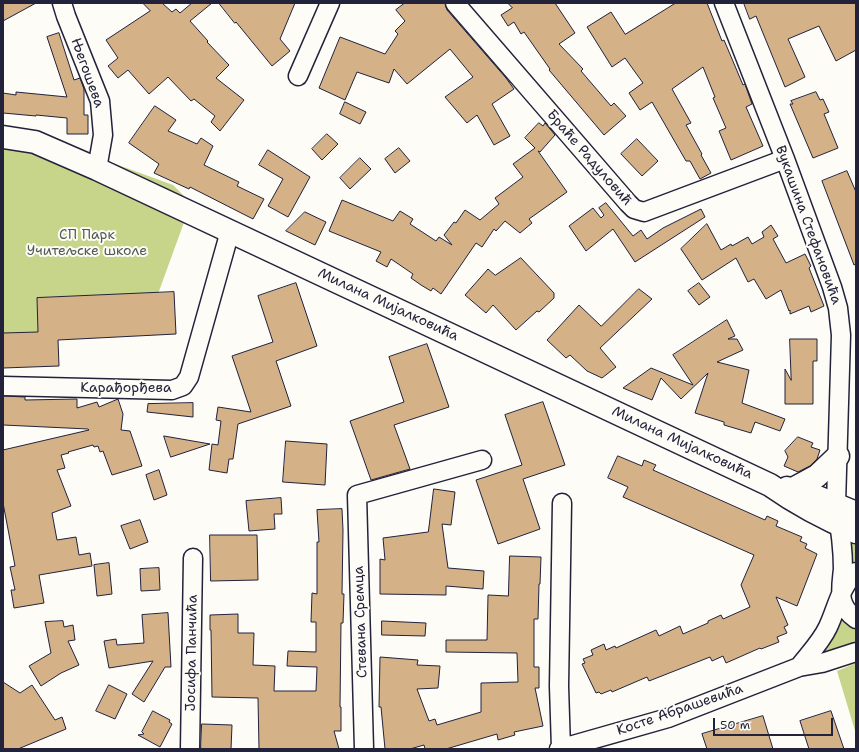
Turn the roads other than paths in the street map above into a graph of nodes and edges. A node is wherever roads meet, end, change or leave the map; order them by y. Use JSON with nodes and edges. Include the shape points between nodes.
{"nodes":[{"id":1,"x":62,"y":3,"type":"edge"},
{"id":2,"x":330,"y":3,"type":"edge"},
{"id":3,"x":455,"y":3,"type":"edge"},
{"id":4,"x":724,"y":3,"type":"edge"},
{"id":5,"x":298,"y":76,"type":"dead end"},
{"id":6,"x":3,"y":137,"type":"edge"},
{"id":7,"x":785,"y":159,"type":"junction"},
{"id":8,"x":97,"y":169,"type":"junction"},
{"id":9,"x":230,"y":231,"type":"junction"},
{"id":10,"x":3,"y":386,"type":"edge"},
{"id":11,"x":838,"y":456,"type":"junction"},
{"id":12,"x":482,"y":460,"type":"dead end"},
{"id":13,"x":793,"y":495,"type":"junction"},
{"id":14,"x":562,"y":503,"type":"dead end"},
{"id":15,"x":841,"y":510,"type":"edge"},
{"id":16,"x":193,"y":558,"type":"dead end"},
{"id":17,"x":856,"y":572,"type":"edge"},
{"id":18,"x":841,"y":592,"type":"junction"},
{"id":19,"x":856,"y":620,"type":"edge"},
{"id":20,"x":856,"y":652,"type":"edge"},
{"id":21,"x":799,"y":667,"type":"junction"},
{"id":22,"x":190,"y":749,"type":"edge"},
{"id":23,"x":364,"y":749,"type":"edge"},
{"id":24,"x":560,"y":749,"type":"edge"}],
"edges":[{"from":1,"to":8,"type":"street","name":"Његошева","via":[[100,101],[104,136]]},
{"from":2,"to":5,"type":"street"},
{"from":3,"to":7,"type":"street","name":"Браће Радуловић","via":[[634,209],[644,212]]},
{"from":4,"to":7,"type":"street","name":"Вукашина Стефановића"},
{"from":6,"to":8,"type":"street","name":"Милана Мијалковића","via":[[35,142]]},
{"from":7,"to":11,"type":"street","name":"Вукашина Стефановића","via":[[838,308],[841,335]]},
{"from":8,"to":9,"type":"street","name":"Милана Мијалковића"},
{"from":9,"to":10,"type":"street","name":"Карађорђева","via":[[189,377],[183,386],[172,390]]},
{"from":9,"to":13,"type":"street","name":"Милана Мијалковића"},
{"from":11,"to":13,"type":"street"},
{"from":11,"to":15,"type":"street","name":"Вукашина Стефановића"},
{"from":12,"to":23,"type":"street","name":"Стевана Сремца","via":[[357,495]]},
{"from":13,"to":15,"type":"street","via":[[802,502],[812,502]]},
{"from":13,"to":15,"type":"street","name":"Милана Мијалковића","via":[[812,512]]},
{"from":14,"to":24,"type":"street","name":"Косте Абрашевића"},
{"from":15,"to":18,"type":"street","name":"Вукашина Стефановића"},
{"from":16,"to":22,"type":"street","name":"Јосифа Панчића"},
{"from":17,"to":18,"type":"street"},
{"from":18,"to":19,"type":"street","via":[[844,607]]},
{"from":18,"to":21,"type":"street","via":[[819,643]]},
{"from":20,"to":21,"type":"street","name":"Косте Абрашевића"},
{"from":21,"to":24,"type":"street","name":"Косте Абрашевића","via":[[668,718]]}]}
